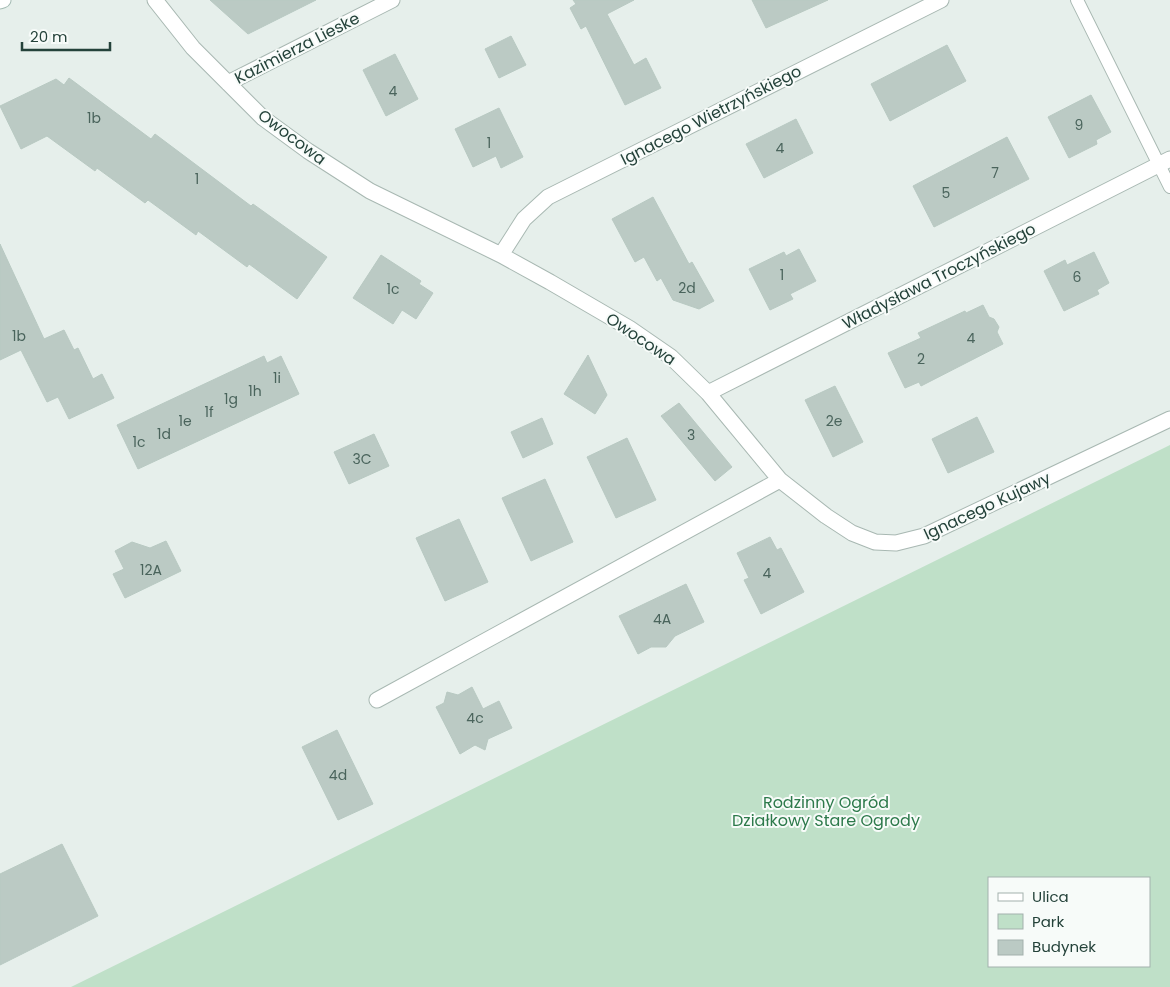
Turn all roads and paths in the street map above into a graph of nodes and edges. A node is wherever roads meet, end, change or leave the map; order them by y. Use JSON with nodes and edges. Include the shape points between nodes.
{"nodes":[{"id":1,"x":155,"y":0,"type":"edge"},
{"id":2,"x":392,"y":0,"type":"edge"},
{"id":3,"x":941,"y":0,"type":"edge"},
{"id":4,"x":1077,"y":0,"type":"edge"},
{"id":5,"x":228,"y":83,"type":"junction"},
{"id":6,"x":1164,"y":161,"type":"edge"},
{"id":7,"x":1170,"y":187,"type":"edge"},
{"id":8,"x":501,"y":255,"type":"junction"},
{"id":9,"x":708,"y":393,"type":"junction"},
{"id":10,"x":1170,"y":419,"type":"edge"},
{"id":11,"x":780,"y":480,"type":"junction"},
{"id":12,"x":377,"y":700,"type":"dead end"}],
"edges":[{"from":1,"to":5,"type":"street","name":"Owocowa","via":[[193,48]]},
{"from":2,"to":5,"type":"street","name":"Kazimierza Lieske"},
{"from":3,"to":8,"type":"street","name":"Ignacego Wietrzyńskiego","via":[[548,197],[524,219]]},
{"from":4,"to":6,"type":"lane"},
{"from":5,"to":8,"type":"street","name":"Owocowa","via":[[263,118],[308,152],[370,191]]},
{"from":6,"to":7,"type":"lane"},
{"from":6,"to":9,"type":"street","name":"Władysława Troczyńskiego"},
{"from":8,"to":9,"type":"street","name":"Owocowa","via":[[629,328],[671,357]]},
{"from":9,"to":11,"type":"street","name":"Owocowa"},
{"from":10,"to":11,"type":"street","name":"Ignacego Kujawy","via":[[924,536],[896,542],[875,542],[852,533]]},
{"from":11,"to":12,"type":"street"}]}
